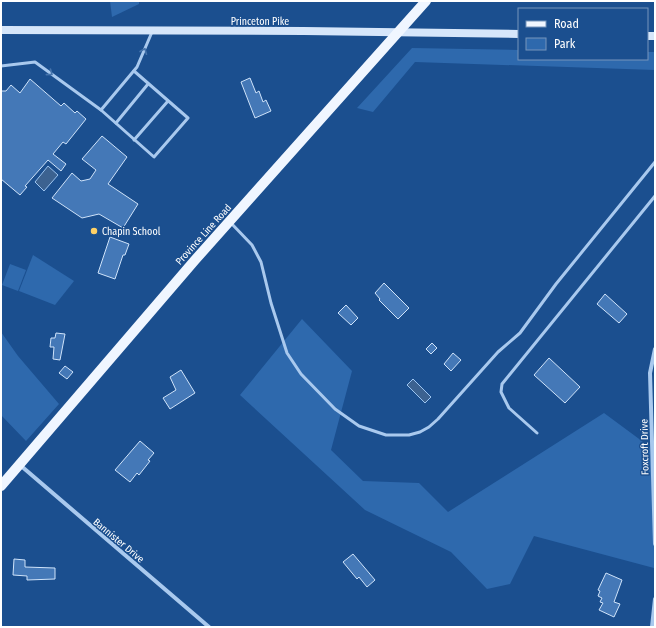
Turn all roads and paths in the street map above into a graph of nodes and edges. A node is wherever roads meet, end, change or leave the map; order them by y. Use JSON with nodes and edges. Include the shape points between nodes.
{"nodes":[{"id":1,"x":426,"y":1,"type":"edge"},
{"id":2,"x":1,"y":30,"type":"edge"},
{"id":3,"x":152,"y":31,"type":"junction"},
{"id":4,"x":398,"y":32,"type":"junction"},
{"id":5,"x":518,"y":34,"type":"edge"},
{"id":6,"x":1,"y":66,"type":"edge"},
{"id":7,"x":134,"y":71,"type":"junction"},
{"id":8,"x":148,"y":84,"type":"junction"},
{"id":9,"x":168,"y":101,"type":"junction"},
{"id":10,"x":100,"y":110,"type":"junction"},
{"id":11,"x":116,"y":123,"type":"junction"},
{"id":12,"x":134,"y":140,"type":"junction"},
{"id":13,"x":655,"y":162,"type":"edge"},
{"id":14,"x":655,"y":196,"type":"edge"},
{"id":15,"x":229,"y":222,"type":"junction"},
{"id":16,"x":655,"y":349,"type":"edge"},
{"id":17,"x":537,"y":433,"type":"dead end"},
{"id":18,"x":20,"y":465,"type":"junction"},
{"id":19,"x":1,"y":486,"type":"edge"},
{"id":20,"x":655,"y":544,"type":"edge"},
{"id":21,"x":655,"y":598,"type":"edge"},
{"id":22,"x":209,"y":627,"type":"edge"},
{"id":23,"x":652,"y":627,"type":"edge"}],
"edges":[{"from":1,"to":4,"type":"main road","name":"Province Line Road"},
{"from":2,"to":3,"type":"main road","name":"Princeton Pike"},
{"from":3,"to":4,"type":"main road","name":"Princeton Pike"},
{"from":7,"to":3,"type":"lane","one_way":true},
{"from":4,"to":5,"type":"main road","name":"Princeton Pike"},
{"from":4,"to":15,"type":"main road","name":"Province Line Road"},
{"from":6,"to":10,"type":"lane","one_way":true,"via":[[36,62]]},
{"from":7,"to":8,"type":"lane"},
{"from":7,"to":10,"type":"lane"},
{"from":8,"to":9,"type":"lane"},
{"from":8,"to":11,"type":"lane"},
{"from":9,"to":12,"type":"lane"},
{"from":9,"to":12,"type":"lane","via":[[188,118],[159,152],[154,157]]},
{"from":10,"to":11,"type":"lane"},
{"from":11,"to":12,"type":"lane"},
{"from":13,"to":15,"type":"lane","via":[[556,284],[520,333],[498,352],[438,419],[420,432],[409,434],[386,435],[359,426],[335,409],[301,374],[282,341],[261,262],[252,245]]},
{"from":14,"to":17,"type":"lane","via":[[502,384],[501,392],[509,408]]},
{"from":15,"to":18,"type":"main road","name":"Province Line Road"},
{"from":16,"to":20,"type":"street","name":"Foxcroft Drive","via":[[650,373]]},
{"from":18,"to":19,"type":"main road","name":"Province Line Road"},
{"from":18,"to":22,"type":"street","name":"Bannister Drive"},
{"from":21,"to":23,"type":"street"}]}
